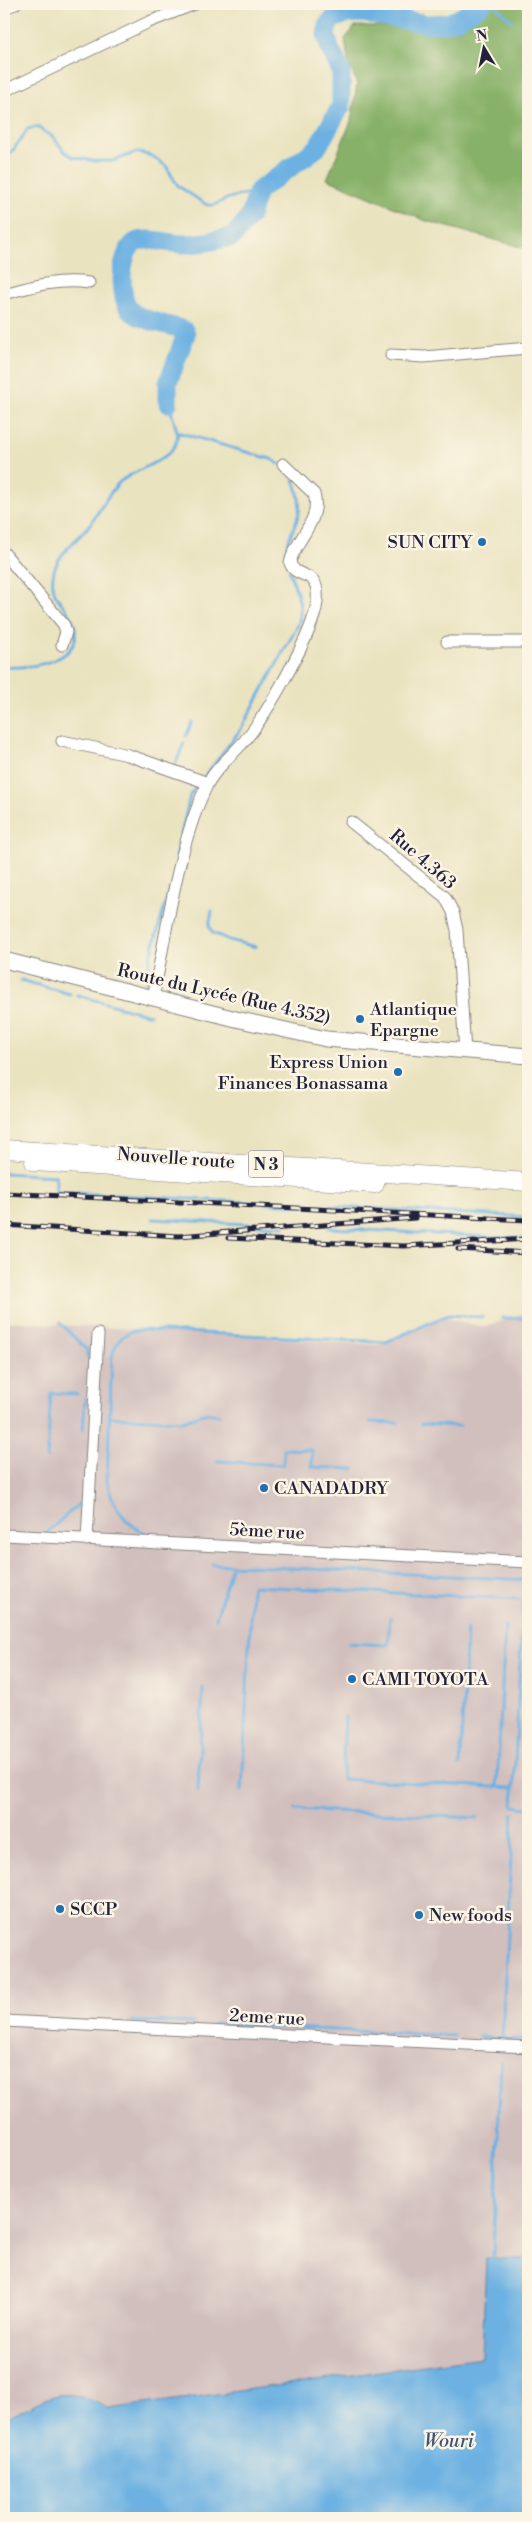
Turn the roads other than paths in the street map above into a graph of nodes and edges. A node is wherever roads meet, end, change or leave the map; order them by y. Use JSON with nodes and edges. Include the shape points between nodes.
{"nodes":[{"id":1,"x":15,"y":4,"type":"edge"},
{"id":2,"x":195,"y":4,"type":"edge"},
{"id":3,"x":4,"y":8,"type":"edge"},
{"id":4,"x":4,"y":90,"type":"edge"},
{"id":5,"x":89,"y":283,"type":"dead end"},
{"id":6,"x":4,"y":294,"type":"edge"},
{"id":7,"x":528,"y":348,"type":"edge"},
{"id":8,"x":391,"y":355,"type":"dead end"},
{"id":9,"x":283,"y":464,"type":"dead end"},
{"id":10,"x":4,"y":553,"type":"edge"},
{"id":11,"x":447,"y":642,"type":"dead end"},
{"id":12,"x":528,"y":642,"type":"edge"},
{"id":13,"x":62,"y":645,"type":"dead end"},
{"id":14,"x":62,"y":741,"type":"dead end"},
{"id":15,"x":208,"y":783,"type":"junction"},
{"id":16,"x":351,"y":822,"type":"dead end"},
{"id":17,"x":4,"y":960,"type":"edge"},
{"id":18,"x":153,"y":998,"type":"junction"},
{"id":19,"x":465,"y":1052,"type":"junction"},
{"id":20,"x":528,"y":1056,"type":"edge"},
{"id":21,"x":4,"y":1149,"type":"edge"},
{"id":22,"x":4,"y":1160,"type":"edge"},
{"id":23,"x":528,"y":1182,"type":"edge"},
{"id":24,"x":528,"y":1193,"type":"edge"},
{"id":25,"x":98,"y":1334,"type":"dead end"},
{"id":26,"x":4,"y":1535,"type":"edge"},
{"id":27,"x":86,"y":1540,"type":"junction"},
{"id":28,"x":528,"y":1562,"type":"edge"},
{"id":29,"x":4,"y":2021,"type":"edge"},
{"id":30,"x":528,"y":2047,"type":"edge"}],
"edges":[{"from":1,"to":3,"type":"street"},
{"from":2,"to":4,"type":"street"},
{"from":5,"to":6,"type":"street","via":[[47,282]]},
{"from":7,"to":8,"type":"street","via":[[424,357]]},
{"from":9,"to":15,"type":"street","via":[[314,494],[316,501],[310,525],[290,563],[315,582],[317,603],[314,618],[304,642],[254,729]]},
{"from":10,"to":13,"type":"street","via":[[64,625],[66,632]]},
{"from":11,"to":12,"type":"street"},
{"from":14,"to":15,"type":"street","via":[[128,755]]},
{"from":15,"to":18,"type":"street","via":[[179,870]]},
{"from":16,"to":19,"type":"street","name":"Rue 4.363","via":[[444,897],[453,912]]},
{"from":17,"to":18,"type":"main road","name":"Route du Lycée (Rue 4.352)"},
{"from":18,"to":19,"type":"main road","name":"Route du Lycée (Rue 4.352)","via":[[326,1039]]},
{"from":19,"to":20,"type":"main road","name":"Route du Lycée (Rue 4.352)"},
{"from":21,"to":23,"type":"highway","name":"Nouvelle route","number":"N 3"},
{"from":22,"to":24,"type":"highway","name":"Nouvelle route"},
{"from":25,"to":27,"type":"street"},
{"from":26,"to":27,"type":"street","name":"5ème rue"},
{"from":27,"to":28,"type":"street","name":"5ème rue"},
{"from":29,"to":30,"type":"street","name":"2eme rue"}]}
